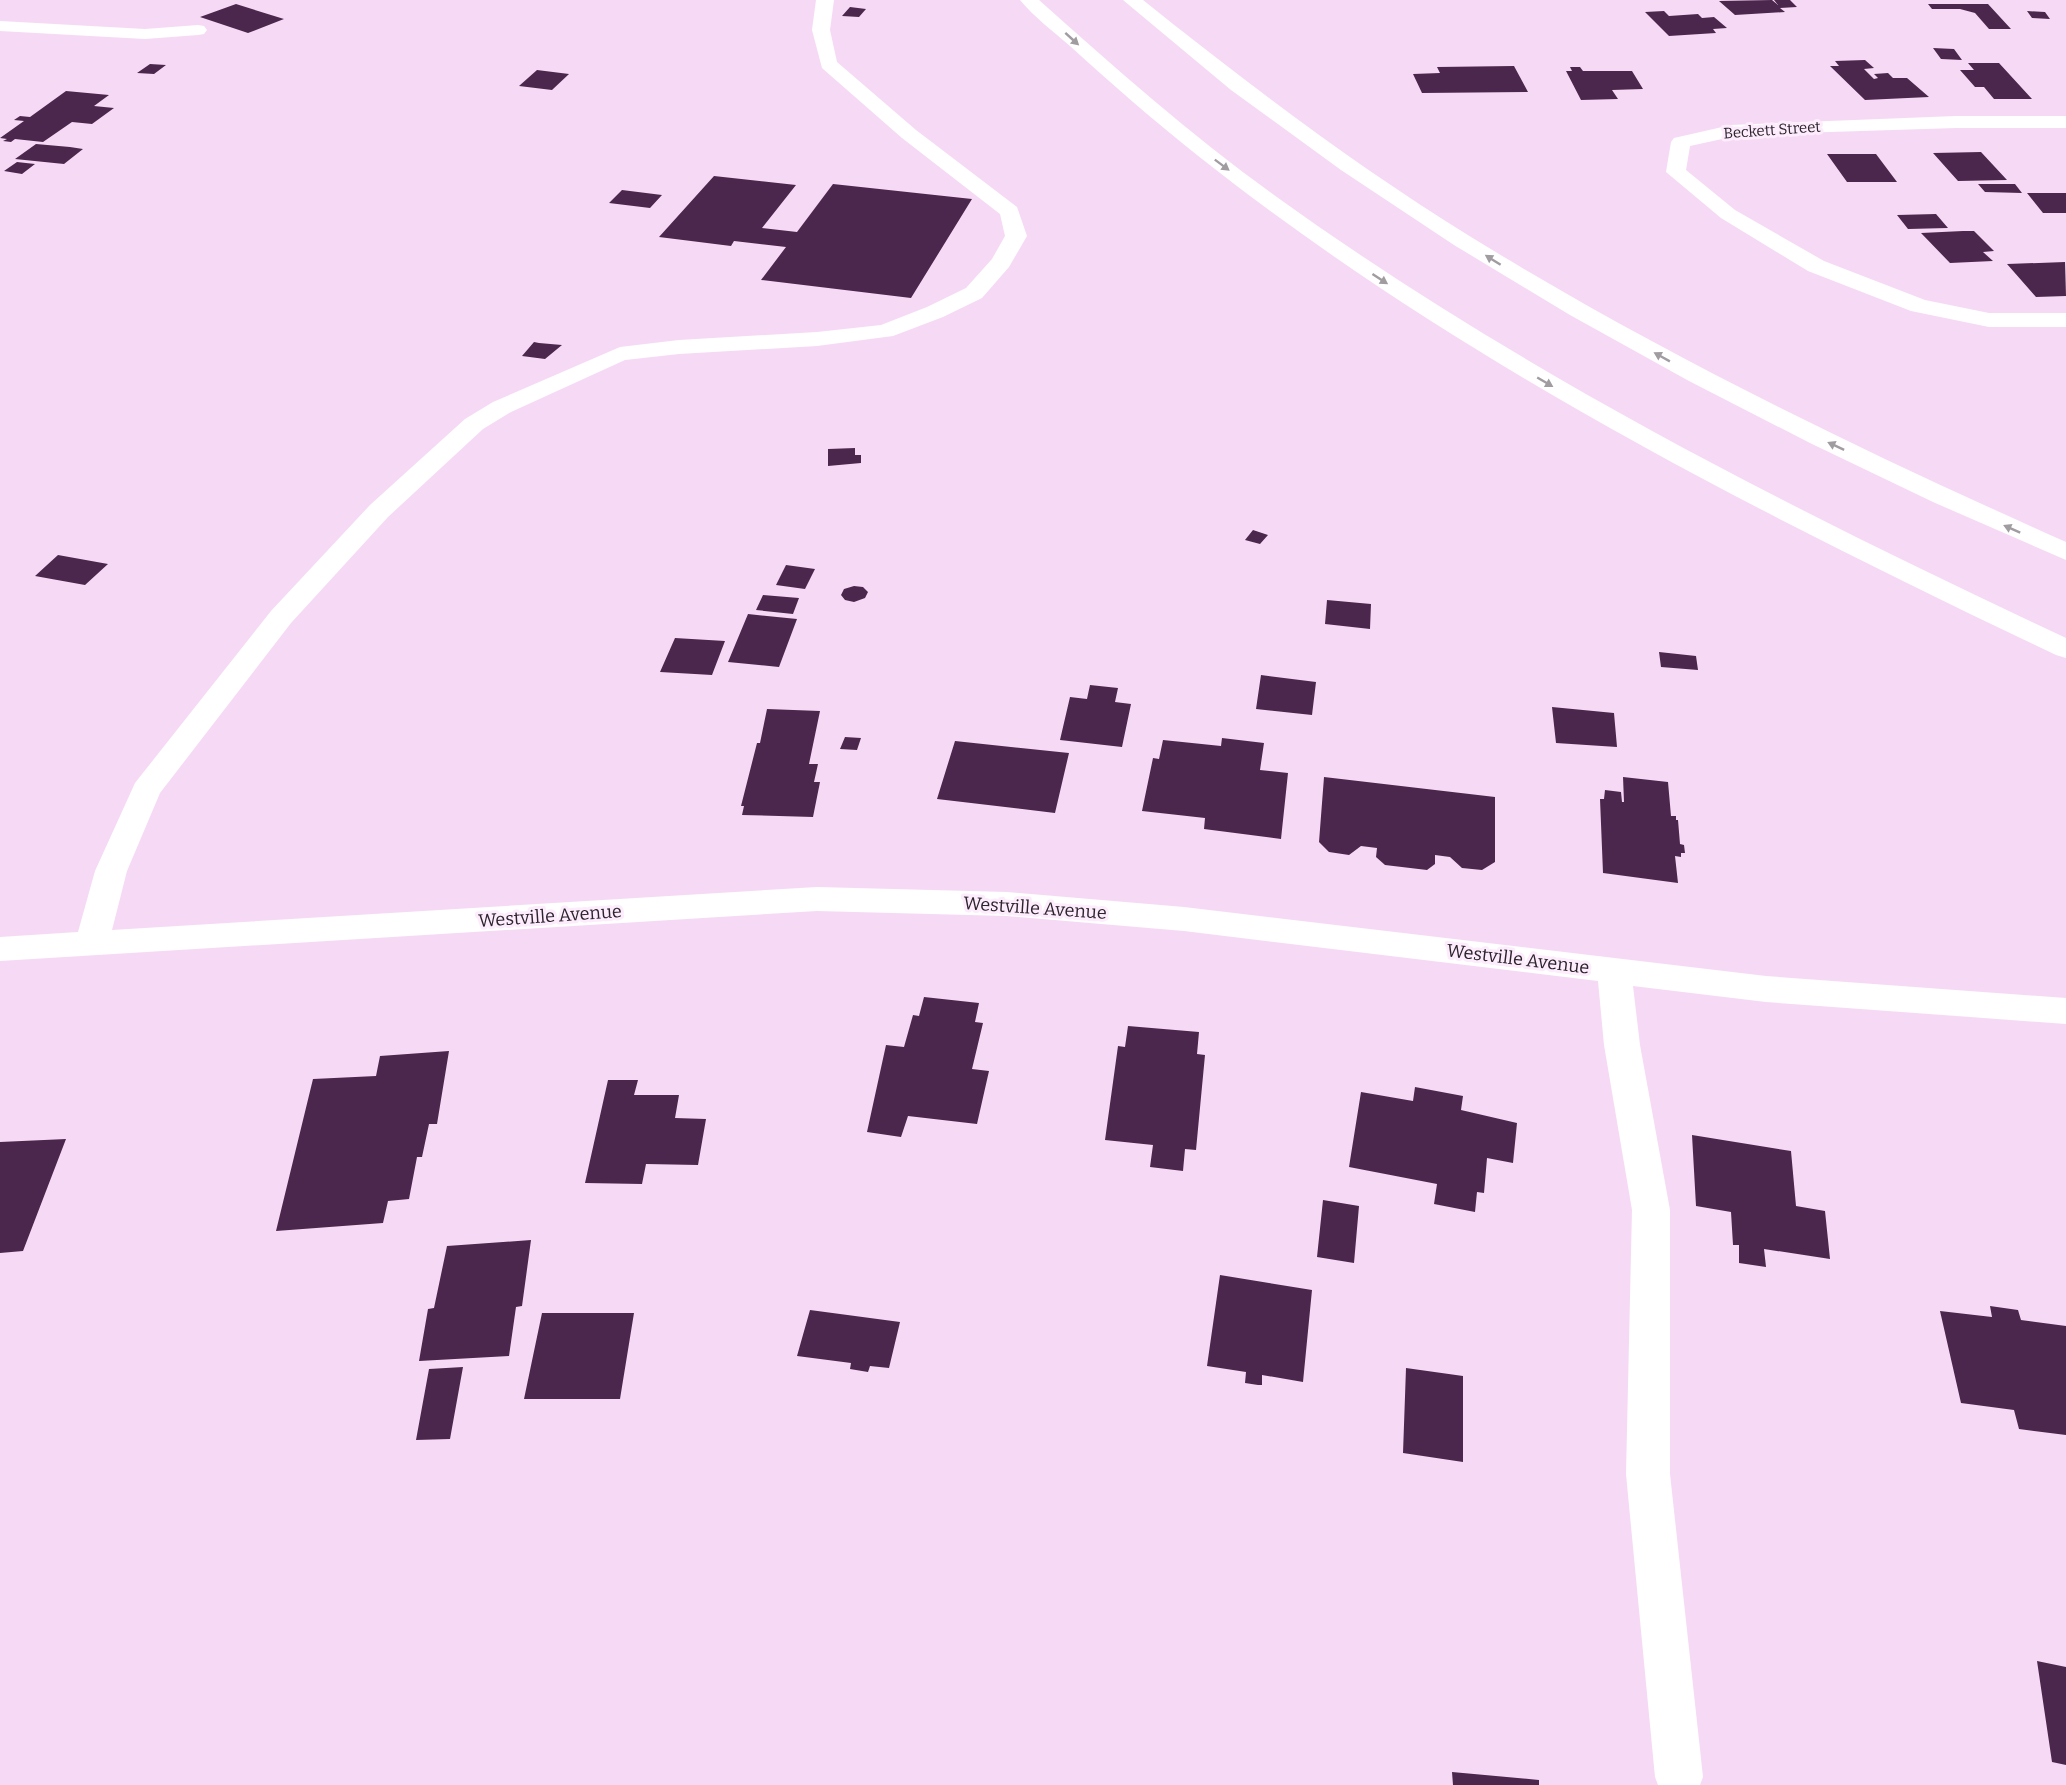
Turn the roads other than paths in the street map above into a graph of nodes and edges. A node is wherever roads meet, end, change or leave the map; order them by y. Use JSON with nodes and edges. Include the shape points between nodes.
{"nodes":[{"id":1,"x":825,"y":0,"type":"edge"},
{"id":2,"x":1029,"y":0,"type":"edge"},
{"id":3,"x":1132,"y":0,"type":"edge"},
{"id":4,"x":0,"y":26,"type":"edge"},
{"id":5,"x":198,"y":30,"type":"dead end"},
{"id":6,"x":2066,"y":122,"type":"edge"},
{"id":7,"x":2066,"y":320,"type":"edge"},
{"id":8,"x":2066,"y":552,"type":"edge"},
{"id":9,"x":2066,"y":649,"type":"edge"},
{"id":10,"x":92,"y":944,"type":"junction"},
{"id":11,"x":0,"y":949,"type":"edge"},
{"id":12,"x":1614,"y":971,"type":"junction"},
{"id":13,"x":2064,"y":1014,"type":"edge"},
{"id":14,"x":1679,"y":1777,"type":"dead end"}],
"edges":[{"from":1,"to":10,"type":"main road","via":[[821,30],[828,64],[909,135],[1010,211],[1016,236],[1001,262],[974,293],[885,331],[620,354],[502,407],[474,424],[379,511],[281,617],[146,790],[111,871]]},
{"from":2,"to":9,"type":"main road","one_way":true,"via":[[1211,157],[1325,243],[1470,338],[1655,446],[1886,565]]},
{"from":8,"to":3,"type":"main road","one_way":true,"via":[[1799,429],[1543,291],[1434,224],[1324,148]]},
{"from":4,"to":5,"type":"main road","via":[[145,34]]},
{"from":6,"to":7,"type":"main road","name":"Beckett Street","via":[[1731,131],[1681,142],[1676,172],[1728,214],[1816,266],[1919,306],[1989,320]]},
{"from":10,"to":11,"type":"main road","name":"Westville Avenue"},
{"from":10,"to":12,"type":"main road","name":"Westville Avenue","via":[[818,899],[1007,904],[1184,919]]},
{"from":12,"to":13,"type":"main road","name":"Westville Avenue","via":[[1766,989]]},
{"from":12,"to":14,"type":"main road","via":[[1622,1045],[1651,1210],[1648,1473]]}]}
